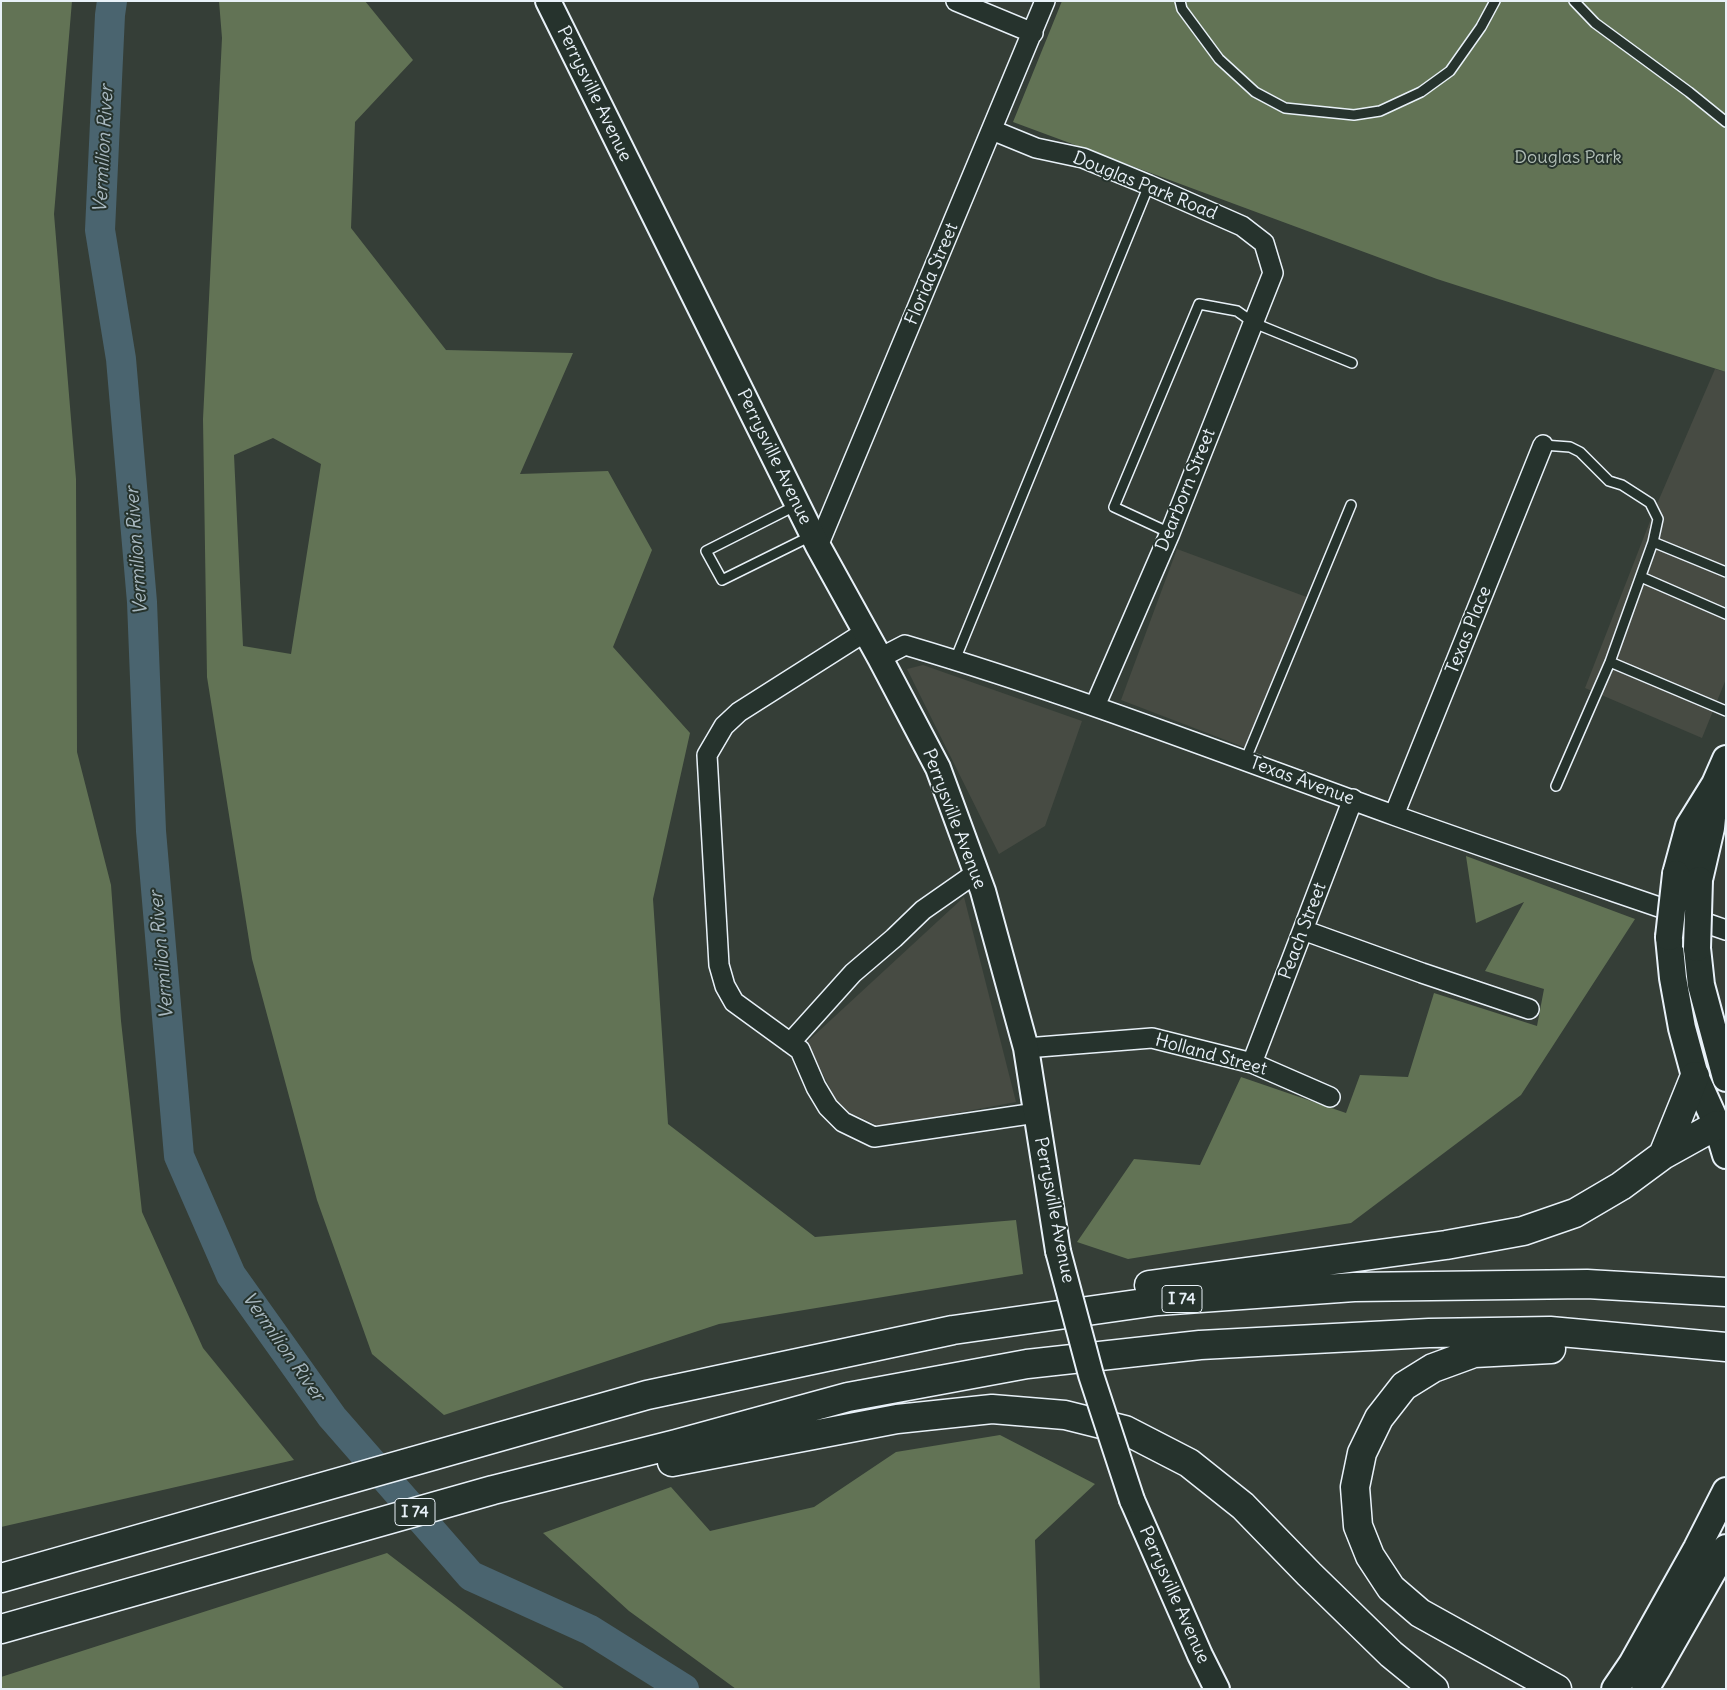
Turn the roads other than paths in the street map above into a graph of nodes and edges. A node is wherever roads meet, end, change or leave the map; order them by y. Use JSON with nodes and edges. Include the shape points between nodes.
{"nodes":[{"id":1,"x":548,"y":1,"type":"edge"},
{"id":2,"x":956,"y":1,"type":"edge"},
{"id":3,"x":1045,"y":1,"type":"edge"},
{"id":4,"x":1180,"y":1,"type":"edge"},
{"id":5,"x":1495,"y":1,"type":"edge"},
{"id":6,"x":1574,"y":1,"type":"edge"},
{"id":7,"x":1033,"y":33,"type":"junction"},
{"id":8,"x":1726,"y":122,"type":"edge"},
{"id":9,"x":992,"y":130,"type":"junction"},
{"id":10,"x":1149,"y":185,"type":"junction"},
{"id":11,"x":1273,"y":272,"type":"joint"},
{"id":12,"x":1254,"y":323,"type":"junction"},
{"id":13,"x":1352,"y":363,"type":"dead end"},
{"id":14,"x":1543,"y":445,"type":"joint"},
{"id":15,"x":798,"y":505,"type":"junction"},
{"id":16,"x":1351,"y":505,"type":"dead end"},
{"id":17,"x":1170,"y":533,"type":"junction"},
{"id":18,"x":815,"y":541,"type":"junction"},
{"id":19,"x":1653,"y":542,"type":"junction"},
{"id":20,"x":1726,"y":572,"type":"edge"},
{"id":21,"x":1641,"y":577,"type":"junction"},
{"id":22,"x":1726,"y":614,"type":"edge"},
{"id":23,"x":865,"y":632,"type":"junction"},
{"id":24,"x":880,"y":658,"type":"junction"},
{"id":25,"x":955,"y":660,"type":"junction"},
{"id":26,"x":1610,"y":662,"type":"junction"},
{"id":27,"x":1095,"y":706,"type":"junction"},
{"id":28,"x":1726,"y":710,"type":"edge"},
{"id":29,"x":1726,"y":759,"type":"edge"},
{"id":30,"x":1245,"y":760,"type":"junction"},
{"id":31,"x":1556,"y":786,"type":"dead end"},
{"id":32,"x":1720,"y":786,"type":"edge"},
{"id":33,"x":1353,"y":799,"type":"junction"},
{"id":34,"x":1394,"y":815,"type":"junction"},
{"id":35,"x":976,"y":873,"type":"junction"},
{"id":36,"x":1687,"y":877,"type":"junction"},
{"id":37,"x":1303,"y":930,"type":"junction"},
{"id":38,"x":1726,"y":930,"type":"edge"},
{"id":39,"x":1529,"y":1009,"type":"dead end"},
{"id":40,"x":790,"y":1043,"type":"junction"},
{"id":41,"x":1026,"y":1048,"type":"junction"},
{"id":42,"x":1252,"y":1063,"type":"junction"},
{"id":43,"x":1695,"y":1076,"type":"junction"},
{"id":44,"x":1726,"y":1078,"type":"edge"},
{"id":45,"x":1330,"y":1097,"type":"dead end"},
{"id":46,"x":1036,"y":1113,"type":"junction"},
{"id":47,"x":1722,"y":1125,"type":"edge"},
{"id":48,"x":1663,"y":1155,"type":"junction"},
{"id":49,"x":1726,"y":1155,"type":"edge"},
{"id":50,"x":1726,"y":1292,"type":"edge"},
{"id":51,"x":1675,"y":1342,"type":"junction"},
{"id":52,"x":1726,"y":1347,"type":"edge"},
{"id":53,"x":647,"y":1395,"type":"junction"},
{"id":54,"x":681,"y":1452,"type":"junction"},
{"id":55,"x":1726,"y":1491,"type":"edge"},
{"id":56,"x":1726,"y":1548,"type":"edge"},
{"id":57,"x":1,"y":1578,"type":"edge"},
{"id":58,"x":1,"y":1630,"type":"edge"},
{"id":59,"x":1217,"y":1689,"type":"edge"},
{"id":60,"x":1434,"y":1689,"type":"edge"},
{"id":61,"x":1556,"y":1689,"type":"edge"},
{"id":62,"x":1615,"y":1689,"type":"edge"},
{"id":63,"x":1645,"y":1689,"type":"edge"}],
"edges":[{"from":1,"to":15,"type":"street","name":"Perrysville Avenue"},
{"from":2,"to":7,"type":"street"},
{"from":3,"to":7,"type":"street","name":"Florida Street"},
{"from":4,"to":5,"type":"lane","via":[[1182,9],[1219,59],[1255,92],[1285,108],[1354,115],[1380,111],[1421,92],[1450,71]]},
{"from":6,"to":8,"type":"lane","via":[[1595,23]]},
{"from":7,"to":9,"type":"street","name":"Florida Street"},
{"from":9,"to":10,"type":"street","name":"Douglas Park Road","via":[[1036,148],[1083,158]]},
{"from":9,"to":18,"type":"street","name":"Florida Street"},
{"from":10,"to":11,"type":"street","name":"Douglas Park Road","via":[[1242,226],[1264,243]]},
{"from":10,"to":25,"type":"lane"},
{"from":11,"to":12,"type":"street","name":"Dearborn Street"},
{"from":12,"to":13,"type":"lane"},
{"from":12,"to":17,"type":"street","name":"Dearborn Street"},
{"from":12,"to":17,"type":"lane","via":[[1237,311],[1199,304],[1114,508]]},
{"from":14,"to":19,"type":"lane","via":[[1570,446],[1609,481],[1650,503],[1658,519]]},
{"from":14,"to":34,"type":"street","name":"Texas Place"},
{"from":15,"to":18,"type":"street","name":"Perrysville Avenue"},
{"from":15,"to":18,"type":"lane","via":[[706,551],[722,580]]},
{"from":16,"to":30,"type":"lane"},
{"from":17,"to":27,"type":"street","name":"Dearborn Street"},
{"from":18,"to":23,"type":"street","name":"Perrysville Avenue"},
{"from":19,"to":20,"type":"lane"},
{"from":19,"to":21,"type":"lane"},
{"from":21,"to":22,"type":"lane"},
{"from":21,"to":26,"type":"lane"},
{"from":23,"to":24,"type":"street","name":"Perrysville Avenue"},
{"from":23,"to":40,"type":"street","via":[[739,712],[724,726],[707,754],[719,965],[725,986],[734,1002]]},
{"from":24,"to":25,"type":"street","name":"Texas Avenue","via":[[905,645]]},
{"from":24,"to":35,"type":"street","name":"Perrysville Avenue","via":[[938,768]]},
{"from":25,"to":27,"type":"street","name":"Texas Avenue"},
{"from":26,"to":28,"type":"lane"},
{"from":26,"to":31,"type":"lane"},
{"from":27,"to":30,"type":"street","name":"Texas Avenue"},
{"from":29,"to":32,"type":"main road"},
{"from":30,"to":33,"type":"street","name":"Texas Avenue"},
{"from":32,"to":36,"type":"main road","via":[[1689,826]]},
{"from":33,"to":34,"type":"street","name":"Texas Avenue"},
{"from":33,"to":37,"type":"street","name":"Peach Street"},
{"from":34,"to":38,"type":"street","name":"Texas Avenue"},
{"from":35,"to":40,"type":"street","via":[[924,910],[853,973]]},
{"from":35,"to":41,"type":"street","name":"Perrysville Avenue"},
{"from":36,"to":43,"type":"main road","bridge":true,"via":[[1669,938],[1682,1028]]},
{"from":36,"to":44,"type":"main road","bridge":true,"via":[[1701,984]]},
{"from":37,"to":39,"type":"street"},
{"from":37,"to":42,"type":"street","name":"Peach Street"},
{"from":40,"to":46,"type":"street","via":[[800,1050],[828,1107],[844,1122],[874,1137]]},
{"from":41,"to":42,"type":"street","name":"Holland Street","via":[[1152,1038]]},
{"from":41,"to":46,"type":"street","name":"Perrysville Avenue"},
{"from":42,"to":45,"type":"street","name":"Holland Street"},
{"from":43,"to":47,"type":"main road"},
{"from":43,"to":48,"type":"highway"},
{"from":46,"to":59,"type":"street","name":"Perrysville Avenue","bridge":true,"via":[[1058,1252],[1091,1375],[1132,1500]]},
{"from":47,"to":48,"type":"highway"},
{"from":47,"to":49,"type":"main road"},
{"from":48,"to":53,"type":"highway","via":[[1621,1186],[1575,1213],[1523,1231],[1436,1246],[953,1312],[862,1330],[708,1369]]},
{"from":50,"to":53,"type":"highway","number":"I 74","via":[[1587,1284],[1354,1287],[1158,1301],[953,1330]]},
{"from":51,"to":52,"type":"highway","number":"I 74"},
{"from":51,"to":54,"type":"highway","number":"I 74","via":[[1550,1330],[1429,1333],[1200,1345],[1027,1364],[848,1397]]},
{"from":51,"to":61,"type":"highway","via":[[1474,1353],[1433,1368],[1404,1386],[1379,1418],[1362,1453],[1355,1487],[1358,1526],[1370,1556],[1391,1588],[1420,1613]]},
{"from":53,"to":57,"type":"highway","number":"I 74"},
{"from":54,"to":58,"type":"highway","number":"I 74","via":[[493,1490]]},
{"from":54,"to":60,"type":"highway","via":[[896,1419],[992,1409],[1065,1416],[1124,1430],[1189,1463],[1243,1506],[1391,1654]]},
{"from":55,"to":62,"type":"main road","via":[[1632,1664]]},
{"from":56,"to":63,"type":"main road"}]}
